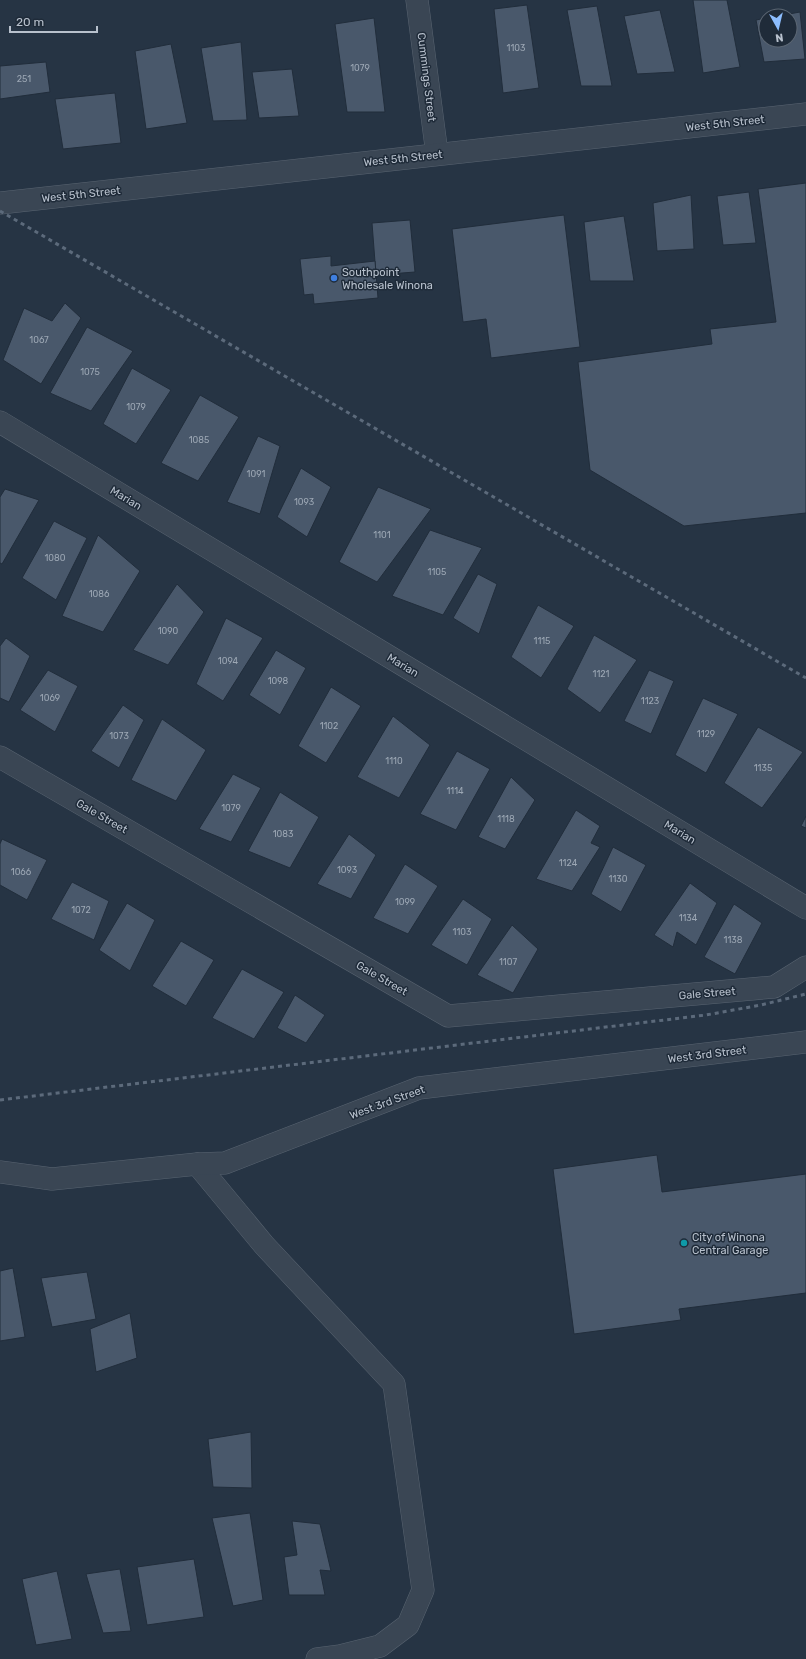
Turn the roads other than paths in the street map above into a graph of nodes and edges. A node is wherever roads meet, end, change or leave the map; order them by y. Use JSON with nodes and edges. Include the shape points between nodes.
{"nodes":[{"id":1,"x":417,"y":0,"type":"edge"},
{"id":2,"x":806,"y":114,"type":"edge"},
{"id":3,"x":437,"y":154,"type":"junction"},
{"id":4,"x":0,"y":203,"type":"edge"},
{"id":5,"x":0,"y":422,"type":"edge"},
{"id":6,"x":0,"y":757,"type":"edge"},
{"id":7,"x":806,"y":908,"type":"edge"},
{"id":8,"x":806,"y":967,"type":"edge"},
{"id":9,"x":806,"y":1042,"type":"edge"},
{"id":10,"x":197,"y":1164,"type":"junction"},
{"id":11,"x":0,"y":1172,"type":"edge"},
{"id":12,"x":317,"y":1659,"type":"edge"}],
"edges":[{"from":1,"to":3,"type":"street","name":"Cummings Street"},
{"from":2,"to":3,"type":"street","name":"West 5th Street"},
{"from":3,"to":4,"type":"street","name":"West 5th Street"},
{"from":5,"to":7,"type":"street","name":"Marian"},
{"from":6,"to":8,"type":"street","name":"Gale Street","via":[[448,1016],[774,987]]},
{"from":9,"to":10,"type":"street","name":"West 3rd Street","via":[[419,1088],[225,1163]]},
{"from":10,"to":11,"type":"street","name":"West 3rd Street","via":[[52,1179]]},
{"from":10,"to":12,"type":"street","via":[[264,1245],[394,1384],[423,1590],[408,1625],[380,1646]]}]}
